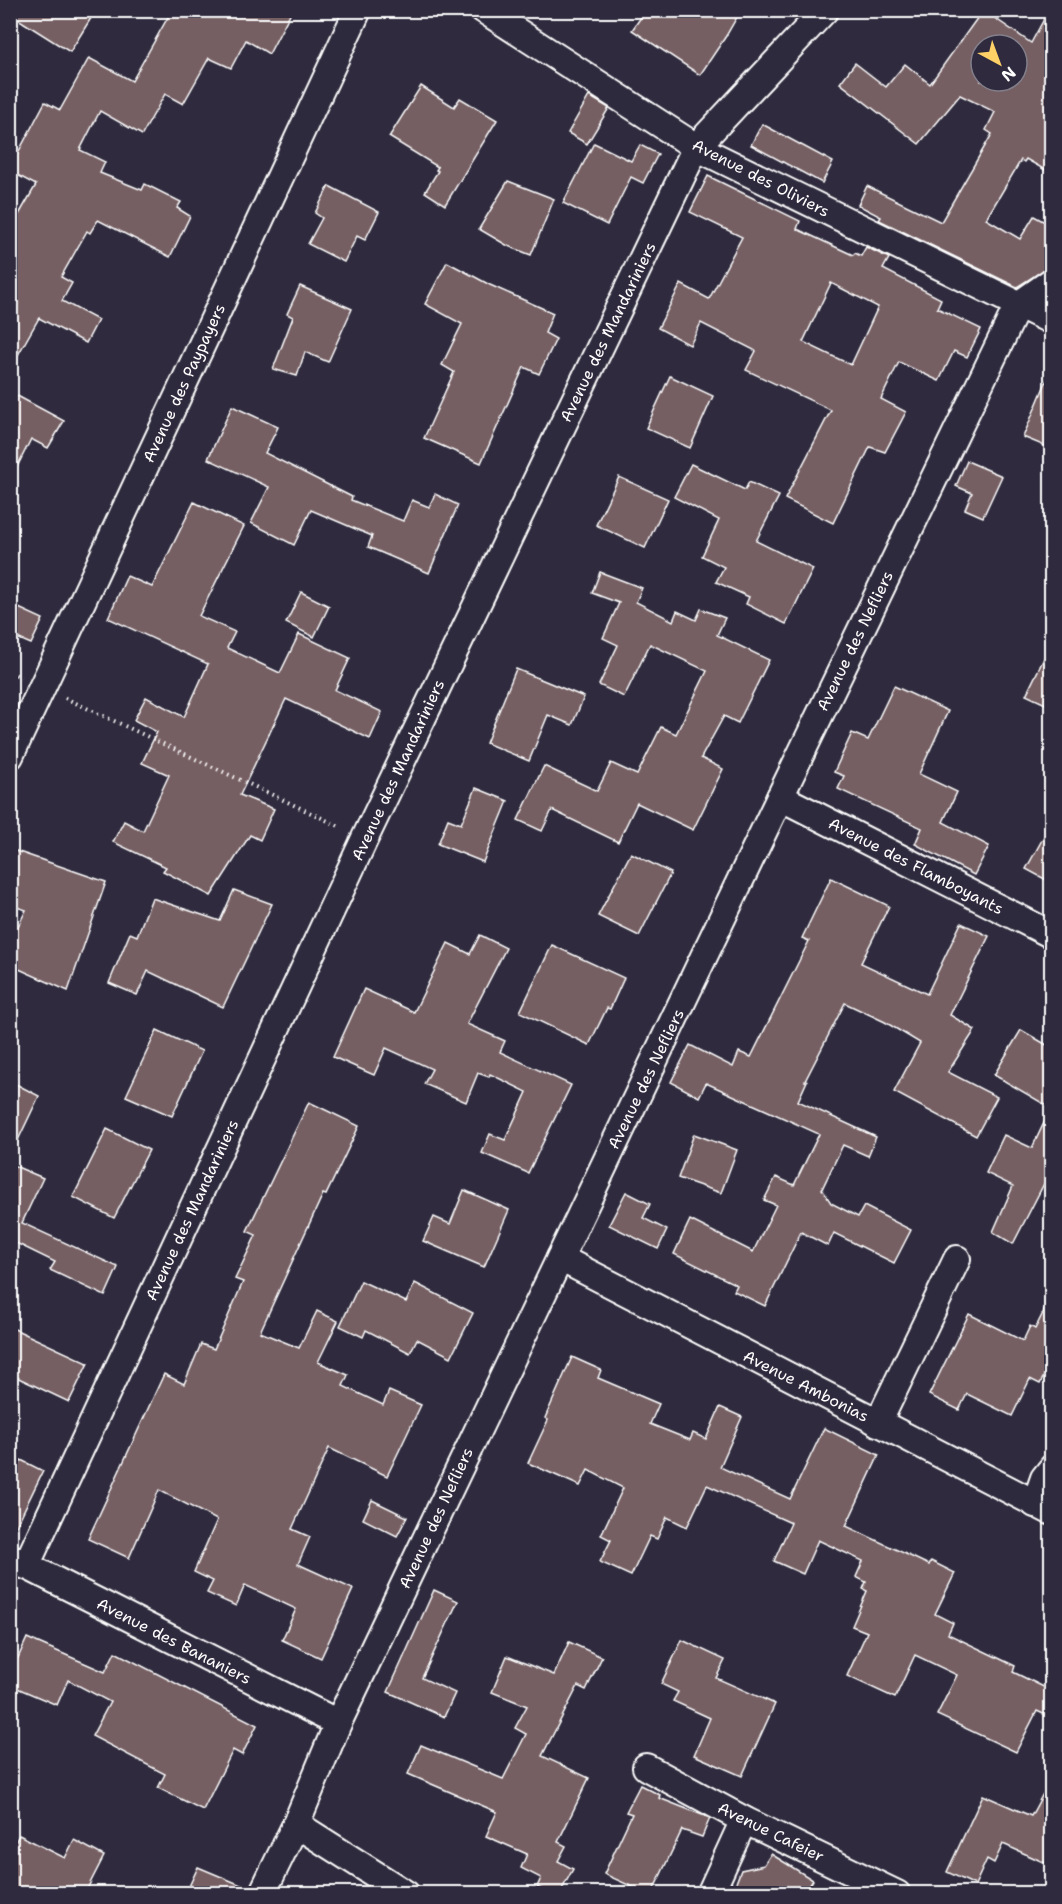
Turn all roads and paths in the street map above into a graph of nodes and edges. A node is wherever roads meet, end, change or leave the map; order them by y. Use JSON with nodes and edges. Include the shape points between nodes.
{"nodes":[{"id":1,"x":358,"y":10,"type":"edge"},
{"id":2,"x":484,"y":10,"type":"edge"},
{"id":3,"x":825,"y":10,"type":"edge"},
{"id":4,"x":696,"y":147,"type":"junction"},
{"id":5,"x":1052,"y":281,"type":"edge"},
{"id":6,"x":1018,"y":305,"type":"junction"},
{"id":7,"x":1052,"y":321,"type":"edge"},
{"id":8,"x":10,"y":672,"type":"edge"},
{"id":9,"x":43,"y":687,"type":"junction"},
{"id":10,"x":10,"y":756,"type":"edge"},
{"id":11,"x":780,"y":797,"type":"junction"},
{"id":12,"x":365,"y":838,"type":"junction"},
{"id":13,"x":1052,"y":935,"type":"edge"},
{"id":14,"x":560,"y":1258,"type":"junction"},
{"id":15,"x":957,"y":1259,"type":"dead end"},
{"id":16,"x":878,"y":1423,"type":"junction"},
{"id":17,"x":1052,"y":1468,"type":"edge"},
{"id":18,"x":1043,"y":1508,"type":"edge"},
{"id":19,"x":18,"y":1562,"type":"edge"},
{"id":20,"x":338,"y":1724,"type":"junction"},
{"id":21,"x":646,"y":1767,"type":"dead end"},
{"id":22,"x":744,"y":1820,"type":"junction"},
{"id":23,"x":296,"y":1824,"type":"junction"},
{"id":24,"x":262,"y":1893,"type":"edge"},
{"id":25,"x":406,"y":1893,"type":"edge"},
{"id":26,"x":710,"y":1893,"type":"edge"},
{"id":27,"x":897,"y":1893,"type":"edge"}],
"edges":[{"from":1,"to":9,"type":"street","name":"Avenue des Paypayers"},
{"from":2,"to":4,"type":"street","name":"Avenue des Oliviers"},
{"from":3,"to":4,"type":"street","name":"Avenue des Mandariniers"},
{"from":4,"to":6,"type":"street","name":"Avenue des Oliviers"},
{"from":4,"to":12,"type":"street","name":"Avenue des Mandariniers"},
{"from":5,"to":6,"type":"street","name":"Avenue des Nefliers"},
{"from":6,"to":7,"type":"street","name":"Avenue des Oliviers"},
{"from":6,"to":11,"type":"street","name":"Avenue des Nefliers"},
{"from":8,"to":9,"type":"path"},
{"from":9,"to":10,"type":"street","name":"Avenue des Paypayers"},
{"from":9,"to":12,"type":"path"},
{"from":11,"to":13,"type":"street","name":"Avenue des Flamboyants"},
{"from":11,"to":14,"type":"street","name":"Avenue des Nefliers"},
{"from":12,"to":19,"type":"street","name":"Avenue des Mandariniers"},
{"from":14,"to":16,"type":"street","name":"Avenue Ambonias"},
{"from":14,"to":20,"type":"street","name":"Avenue des Nefliers"},
{"from":15,"to":16,"type":"street"},
{"from":16,"to":18,"type":"street","name":"Avenue Ambonias"},
{"from":17,"to":18,"type":"street","via":[[1044,1478]]},
{"from":19,"to":20,"type":"street","name":"Avenue des Bananiers"},
{"from":20,"to":23,"type":"street","name":"Avenue des Nefliers"},
{"from":21,"to":22,"type":"street","name":"Avenue Cafeier"},
{"from":22,"to":26,"type":"street"},
{"from":22,"to":27,"type":"street","name":"Avenue Cafeier"},
{"from":23,"to":24,"type":"street","name":"Avenue des Nefliers"},
{"from":23,"to":25,"type":"street"}]}
